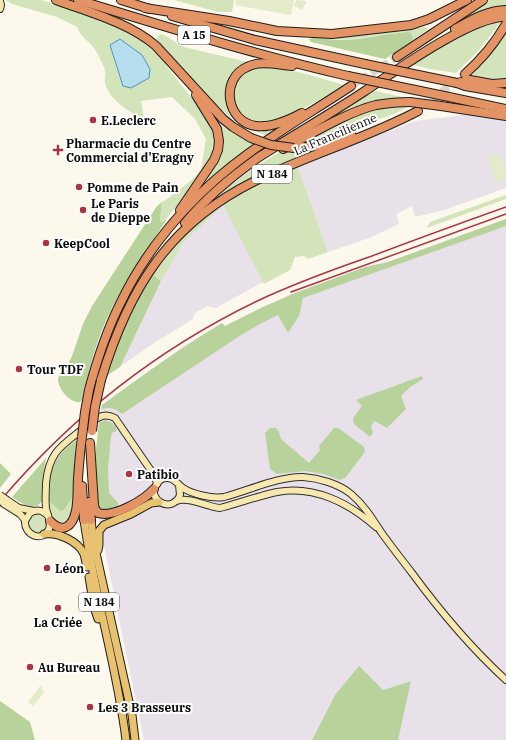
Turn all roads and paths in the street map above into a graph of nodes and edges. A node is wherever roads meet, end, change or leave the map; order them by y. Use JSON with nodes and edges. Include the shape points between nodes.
{"nodes":[{"id":1,"x":56,"y":0,"type":"edge"},
{"id":2,"x":78,"y":0,"type":"edge"},
{"id":3,"x":121,"y":0,"type":"edge"},
{"id":4,"x":467,"y":0,"type":"edge"},
{"id":5,"x":483,"y":0,"type":"edge"},
{"id":6,"x":0,"y":1,"type":"edge"},
{"id":7,"x":145,"y":8,"type":"junction"},
{"id":8,"x":0,"y":9,"type":"edge"},
{"id":9,"x":506,"y":10,"type":"edge"},
{"id":10,"x":497,"y":14,"type":"junction"},
{"id":11,"x":506,"y":17,"type":"edge"},
{"id":12,"x":506,"y":24,"type":"edge"},
{"id":13,"x":397,"y":57,"type":"tunnel mouth"},
{"id":14,"x":311,"y":68,"type":"junction"},
{"id":15,"x":467,"y":80,"type":"junction"},
{"id":16,"x":190,"y":83,"type":"junction"},
{"id":17,"x":506,"y":83,"type":"edge"},
{"id":18,"x":506,"y":93,"type":"edge"},
{"id":19,"x":506,"y":109,"type":"edge"},
{"id":20,"x":418,"y":111,"type":"tunnel mouth"},
{"id":21,"x":506,"y":116,"type":"edge"},
{"id":22,"x":403,"y":119,"type":"junction"},
{"id":23,"x":249,"y":153,"type":"junction"},
{"id":24,"x":226,"y":183,"type":"junction"},
{"id":25,"x":161,"y":238,"type":"junction"},
{"id":26,"x":158,"y":257,"type":"junction"},
{"id":27,"x":82,"y":437,"type":"junction"},
{"id":28,"x":90,"y":443,"type":"junction"},
{"id":29,"x":148,"y":467,"type":"junction"},
{"id":30,"x":169,"y":478,"type":"junction"},
{"id":31,"x":179,"y":485,"type":"junction"},
{"id":32,"x":156,"y":486,"type":"junction"},
{"id":33,"x":346,"y":490,"type":"junction"},
{"id":34,"x":0,"y":495,"type":"edge"},
{"id":35,"x":45,"y":498,"type":"junction"},
{"id":36,"x":4,"y":501,"type":"edge"},
{"id":37,"x":176,"y":501,"type":"junction"},
{"id":38,"x":159,"y":502,"type":"junction"},
{"id":39,"x":340,"y":502,"type":"junction"},
{"id":40,"x":35,"y":511,"type":"junction"},
{"id":41,"x":49,"y":519,"type":"junction"},
{"id":42,"x":25,"y":520,"type":"junction"},
{"id":43,"x":87,"y":520,"type":"junction"},
{"id":44,"x":382,"y":532,"type":"junction"},
{"id":45,"x":44,"y":534,"type":"junction"},
{"id":46,"x":97,"y":552,"type":"junction"},
{"id":47,"x":113,"y":668,"type":"junction"},
{"id":48,"x":506,"y":680,"type":"edge"},
{"id":49,"x":126,"y":740,"type":"edge"},
{"id":50,"x":135,"y":740,"type":"edge"}],
"edges":[{"from":1,"to":16,"type":"highway","via":[[139,33],[156,46]]},
{"from":2,"to":14,"type":"highway","number":"A 15"},
{"from":3,"to":7,"type":"highway","number":"A 15"},
{"from":4,"to":7,"type":"highway","via":[[429,20],[411,25],[332,34],[277,31]]},
{"from":5,"to":13,"type":"highway"},
{"from":6,"to":8,"type":"street"},
{"from":7,"to":15,"type":"highway","number":"A 15","bridge":true,"via":[[255,40],[457,83]]},
{"from":9,"to":10,"type":"highway"},
{"from":10,"to":11,"type":"highway"},
{"from":10,"to":23,"type":"highway","via":[[479,17],[441,37],[324,112]]},
{"from":10,"to":24,"type":"highway","via":[[441,43],[259,157]]},
{"from":12,"to":15,"type":"highway"},
{"from":14,"to":19,"type":"highway","number":"A 15","bridge":true},
{"from":14,"to":23,"type":"highway","name":"La Francilienne","number":"N 184","via":[[264,64],[247,66],[235,76],[230,87],[232,108],[237,116],[255,126],[292,118],[351,86]]},
{"from":15,"to":17,"type":"highway","via":[[492,84]]},
{"from":15,"to":18,"type":"highway","number":"A 15"},
{"from":16,"to":22,"type":"highway","bridge":true,"via":[[232,127],[271,146],[318,146]]},
{"from":16,"to":25,"type":"highway","via":[[217,129],[218,150],[214,160]]},
{"from":20,"to":22,"type":"highway","name":"La Francilienne","number":"N 184"},
{"from":21,"to":24,"type":"highway","bridge":true,"via":[[410,102],[375,105],[256,163]]},
{"from":22,"to":26,"type":"highway","name":"La Francilienne","number":"N 184","via":[[240,189],[197,218]]},
{"from":23,"to":25,"type":"highway","name":"La Francilienne","number":"N 184","via":[[200,195]]},
{"from":24,"to":26,"type":"highway","via":[[195,212]]},
{"from":25,"to":27,"type":"highway","name":"La Francilienne","number":"N 184","bridge":true,"via":[[135,276],[104,340],[89,390]]},
{"from":26,"to":28,"type":"highway","name":"La Francilienne","number":"N 184","bridge":true,"via":[[128,309],[114,342],[101,380]]},
{"from":27,"to":41,"type":"highway","via":[[73,520],[62,528],[57,527]]},
{"from":27,"to":43,"type":"highway","name":"La Francilienne","number":"N 184","via":[[82,483]]},
{"from":28,"to":32,"type":"highway","via":[[94,505],[98,513],[106,514],[124,509],[147,496]]},
{"from":28,"to":43,"type":"highway","name":"La Francilienne","number":"N 184"},
{"from":29,"to":30,"type":"street"},
{"from":29,"to":32,"type":"street","via":[[156,480]]},
{"from":29,"to":35,"type":"street","via":[[115,418],[101,416],[53,456],[48,468]]},
{"from":30,"to":31,"type":"street"},
{"from":30,"to":32,"type":"street","via":[[162,479]]},
{"from":31,"to":33,"type":"street","via":[[208,497],[218,498],[279,480],[302,477],[327,482]]},
{"from":31,"to":37,"type":"street","via":[[180,495]]},
{"from":32,"to":38,"type":"street","via":[[155,496]]},
{"from":33,"to":39,"type":"street"},
{"from":33,"to":44,"type":"street","via":[[362,505]]},
{"from":34,"to":36,"type":"street","bridge":true},
{"from":35,"to":40,"type":"street","via":[[42,507]]},
{"from":35,"to":41,"type":"street"},
{"from":36,"to":40,"type":"street"},
{"from":36,"to":42,"type":"street"},
{"from":37,"to":38,"type":"street","via":[[168,505]]},
{"from":37,"to":39,"type":"street","via":[[187,500],[220,508],[276,493],[294,491],[318,494]]},
{"from":38,"to":46,"type":"main road","via":[[151,503],[104,525],[99,531]]},
{"from":39,"to":44,"type":"street","via":[[359,513]]},
{"from":40,"to":41,"type":"street","via":[[42,511]]},
{"from":40,"to":42,"type":"street","via":[[27,515]]},
{"from":41,"to":45,"type":"street","via":[[49,528]]},
{"from":42,"to":45,"type":"street","via":[[25,527],[30,533],[37,536]]},
{"from":43,"to":46,"type":"main road","number":"N 184"},
{"from":43,"to":47,"type":"main road","number":"N 184","via":[[91,566]]},
{"from":44,"to":48,"type":"street","via":[[438,607]]},
{"from":45,"to":47,"type":"main road","via":[[65,537],[84,554],[108,663]]},
{"from":46,"to":50,"type":"main road","number":"N 184","via":[[132,715]]},
{"from":47,"to":49,"type":"main road","number":"N 184"}]}
